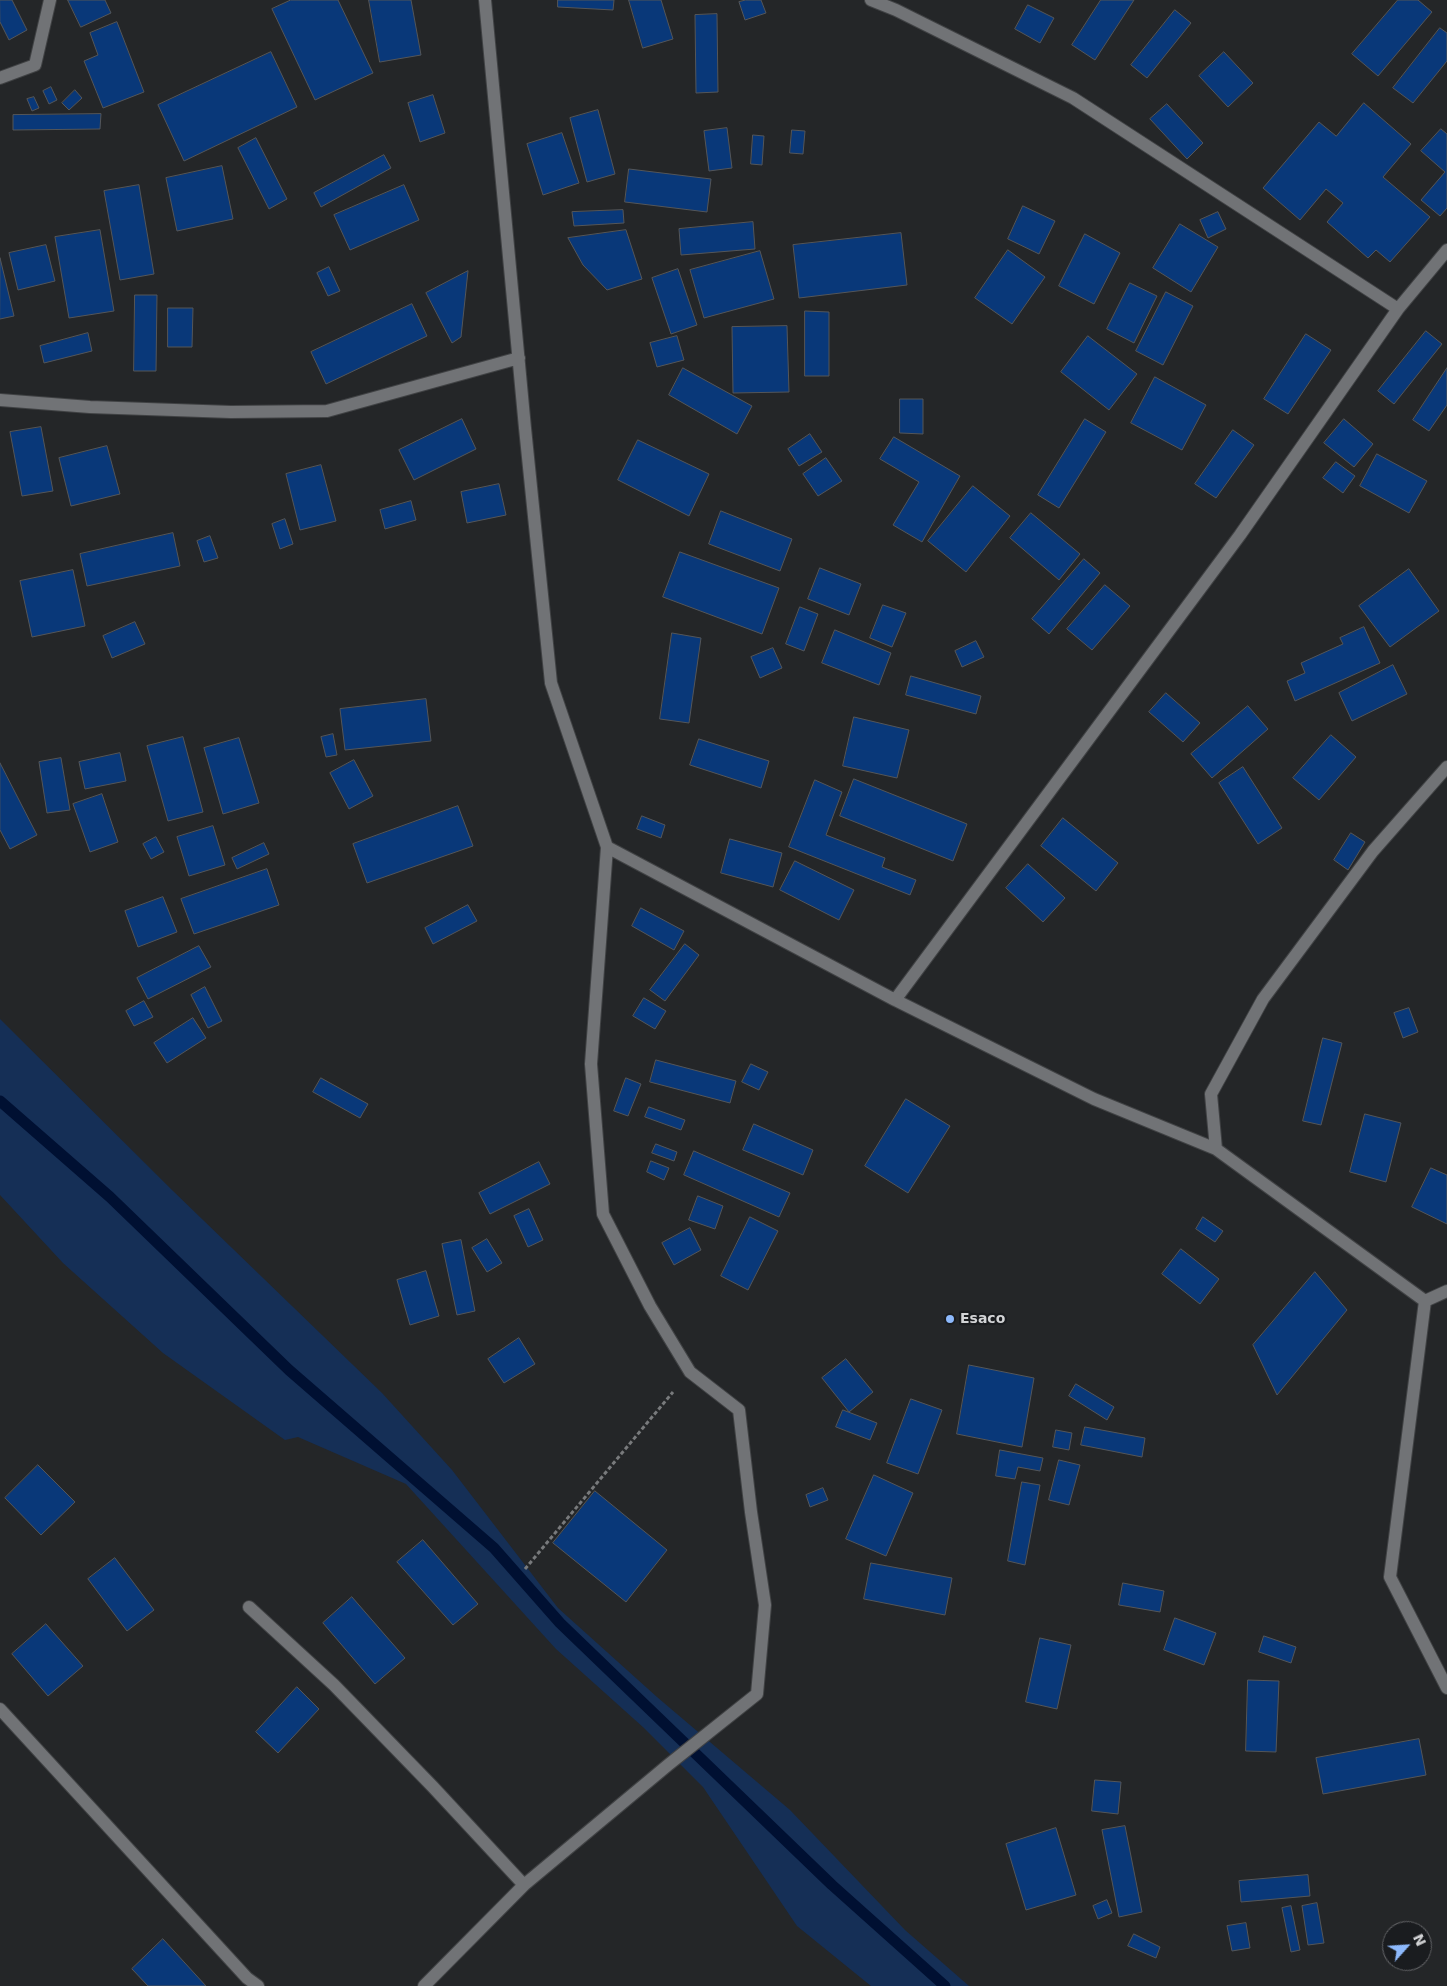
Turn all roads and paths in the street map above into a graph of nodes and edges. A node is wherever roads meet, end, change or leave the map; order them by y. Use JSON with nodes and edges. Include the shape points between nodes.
{"nodes":[{"id":1,"x":50,"y":0,"type":"edge"},
{"id":2,"x":486,"y":0,"type":"edge"},
{"id":3,"x":871,"y":0,"type":"edge"},
{"id":4,"x":0,"y":78,"type":"edge"},
{"id":5,"x":1447,"y":250,"type":"edge"},
{"id":6,"x":1398,"y":309,"type":"junction"},
{"id":7,"x":519,"y":358,"type":"junction"},
{"id":8,"x":0,"y":400,"type":"edge"},
{"id":9,"x":1447,"y":767,"type":"edge"},
{"id":10,"x":607,"y":846,"type":"junction"},
{"id":11,"x":895,"y":1000,"type":"junction"},
{"id":12,"x":1216,"y":1149,"type":"junction"},
{"id":13,"x":1447,"y":1291,"type":"edge"},
{"id":14,"x":1425,"y":1301,"type":"junction"},
{"id":15,"x":690,"y":1372,"type":"junction"},
{"id":16,"x":525,"y":1569,"type":"dead end"},
{"id":17,"x":249,"y":1606,"type":"dead end"},
{"id":18,"x":1447,"y":1688,"type":"edge"},
{"id":19,"x":0,"y":1709,"type":"edge"},
{"id":20,"x":524,"y":1885,"type":"junction"},
{"id":21,"x":258,"y":1986,"type":"edge"},
{"id":22,"x":424,"y":1986,"type":"edge"}],
"edges":[{"from":1,"to":4,"type":"street","via":[[35,66]]},
{"from":2,"to":7,"type":"street"},
{"from":3,"to":6,"type":"street","via":[[1073,98]]},
{"from":5,"to":6,"type":"street"},
{"from":6,"to":11,"type":"street","via":[[1240,535]]},
{"from":7,"to":8,"type":"street","via":[[327,411],[222,412]]},
{"from":7,"to":10,"type":"street","via":[[552,682]]},
{"from":9,"to":12,"type":"street","via":[[1373,851],[1263,1000],[1211,1094]]},
{"from":10,"to":11,"type":"street"},
{"from":10,"to":15,"type":"street","via":[[591,1064],[603,1214],[650,1306]]},
{"from":11,"to":12,"type":"street","via":[[1094,1099]]},
{"from":12,"to":14,"type":"street"},
{"from":13,"to":14,"type":"street"},
{"from":14,"to":18,"type":"street","via":[[1390,1578]]},
{"from":15,"to":16,"type":"path"},
{"from":15,"to":20,"type":"street","via":[[739,1410],[766,1605],[757,1694]]},
{"from":17,"to":20,"type":"street","via":[[334,1685]]},
{"from":19,"to":21,"type":"street","via":[[247,1978]]},
{"from":20,"to":22,"type":"street"}]}
